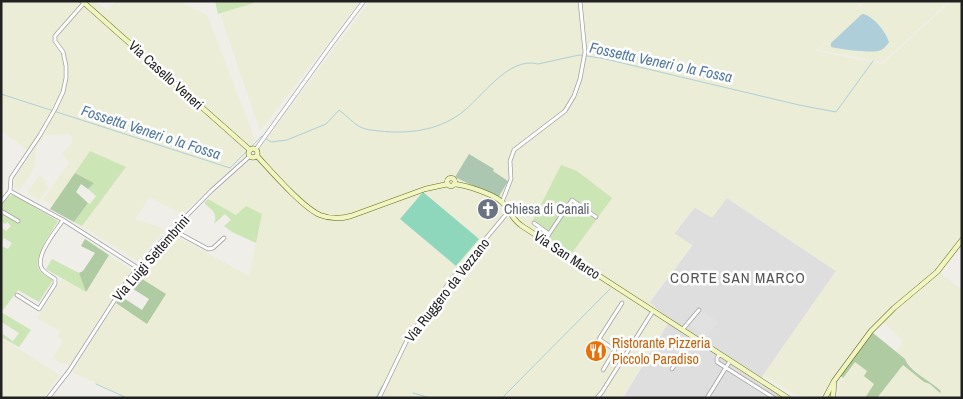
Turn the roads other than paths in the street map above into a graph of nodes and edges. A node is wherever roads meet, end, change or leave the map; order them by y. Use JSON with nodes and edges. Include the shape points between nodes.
{"nodes":[{"id":1,"x":364,"y":1,"type":"edge"},
{"id":2,"x":580,"y":1,"type":"edge"},
{"id":3,"x":83,"y":2,"type":"edge"},
{"id":4,"x":256,"y":149,"type":"junction"},
{"id":5,"x":249,"y":151,"type":"junction"},
{"id":6,"x":257,"y":156,"type":"junction"},
{"id":7,"x":10,"y":191,"type":"junction"},
{"id":8,"x":1,"y":202,"type":"edge"},
{"id":9,"x":502,"y":202,"type":"junction"},
{"id":10,"x":1,"y":211,"type":"edge"},
{"id":11,"x":508,"y":212,"type":"junction"},
{"id":12,"x":596,"y":217,"type":"dead end"},
{"id":13,"x":62,"y":220,"type":"junction"},
{"id":14,"x":18,"y":221,"type":"dead end"},
{"id":15,"x":534,"y":223,"type":"dead end"},
{"id":16,"x":173,"y":230,"type":"junction"},
{"id":17,"x":549,"y":234,"type":"junction"},
{"id":18,"x":224,"y":238,"type":"dead end"},
{"id":19,"x":962,"y":240,"type":"edge"},
{"id":20,"x":546,"y":241,"type":"junction"},
{"id":21,"x":138,"y":268,"type":"junction"},
{"id":22,"x":628,"y":294,"type":"junction"},
{"id":23,"x":17,"y":295,"type":"dead end"},
{"id":24,"x":700,"y":310,"type":"dead end"},
{"id":25,"x":653,"y":311,"type":"junction"},
{"id":26,"x":682,"y":330,"type":"junction"},
{"id":27,"x":693,"y":337,"type":"junction"},
{"id":28,"x":720,"y":354,"type":"junction"},
{"id":29,"x":730,"y":361,"type":"junction"},
{"id":30,"x":726,"y":368,"type":"junction"},
{"id":31,"x":672,"y":369,"type":"dead end"},
{"id":32,"x":603,"y":370,"type":"dead end"},
{"id":33,"x":836,"y":379,"type":"junction"},
{"id":34,"x":782,"y":396,"type":"edge"},
{"id":35,"x":48,"y":398,"type":"edge"},
{"id":36,"x":379,"y":398,"type":"edge"},
{"id":37,"x":597,"y":398,"type":"edge"},
{"id":38,"x":707,"y":398,"type":"edge"},
{"id":39,"x":774,"y":398,"type":"edge"},
{"id":40,"x":788,"y":398,"type":"edge"},
{"id":41,"x":825,"y":398,"type":"edge"},
{"id":42,"x":833,"y":398,"type":"edge"}],
"edges":[{"from":1,"to":4,"type":"street"},
{"from":2,"to":9,"type":"street","via":[[584,52],[574,96],[565,111],[514,150],[510,161],[511,179]]},
{"from":3,"to":5,"type":"street","name":"Via Casello Veneri"},
{"from":3,"to":7,"type":"street","via":[[55,36],[66,66],[63,92],[42,132],[11,178]]},
{"from":4,"to":5,"type":"street"},
{"from":4,"to":6,"type":"street"},
{"from":5,"to":6,"type":"street"},
{"from":5,"to":16,"type":"street","name":"Via Luigi Settembrini"},
{"from":6,"to":9,"type":"street","via":[[308,207],[330,218],[351,216],[438,185],[448,183],[451,186],[454,182]]},
{"from":7,"to":8,"type":"street"},
{"from":7,"to":13,"type":"street"},
{"from":9,"to":11,"type":"street","name":"Via San Marco"},
{"from":10,"to":14,"type":"street"},
{"from":11,"to":20,"type":"street","name":"Via San Marco","via":[[518,224]]},
{"from":11,"to":36,"type":"street","name":"Via Ruggero da Vezzano","via":[[409,336]]},
{"from":12,"to":17,"type":"street","via":[[572,200]]},
{"from":13,"to":21,"type":"street"},
{"from":13,"to":23,"type":"street","via":[[40,260],[43,270],[55,279],[54,287],[39,309]]},
{"from":15,"to":17,"type":"street"},
{"from":16,"to":18,"type":"street","via":[[208,249]]},
{"from":16,"to":21,"type":"street","name":"Via Luigi Settembrini"},
{"from":17,"to":20,"type":"street"},
{"from":19,"to":33,"type":"street","via":[[937,272],[870,331]]},
{"from":20,"to":22,"type":"street","name":"Via San Marco"},
{"from":21,"to":35,"type":"street","name":"Via Luigi Settembrini"},
{"from":22,"to":25,"type":"street","name":"Via San Marco"},
{"from":22,"to":32,"type":"street","via":[[599,339],[616,350]]},
{"from":24,"to":26,"type":"street"},
{"from":25,"to":26,"type":"street","name":"Via San Marco"},
{"from":25,"to":37,"type":"street"},
{"from":26,"to":27,"type":"street","name":"Via San Marco"},
{"from":27,"to":28,"type":"street","name":"Via San Marco"},
{"from":27,"to":31,"type":"street"},
{"from":28,"to":29,"type":"street","name":"Via San Marco"},
{"from":28,"to":30,"type":"street","via":[[717,361]]},
{"from":29,"to":30,"type":"street"},
{"from":29,"to":34,"type":"street","name":"Via San Marco"},
{"from":30,"to":38,"type":"street"},
{"from":30,"to":39,"type":"street"},
{"from":33,"to":41,"type":"street"},
{"from":33,"to":42,"type":"street"},
{"from":34,"to":40,"type":"street","name":"Via San Marco"}]}
